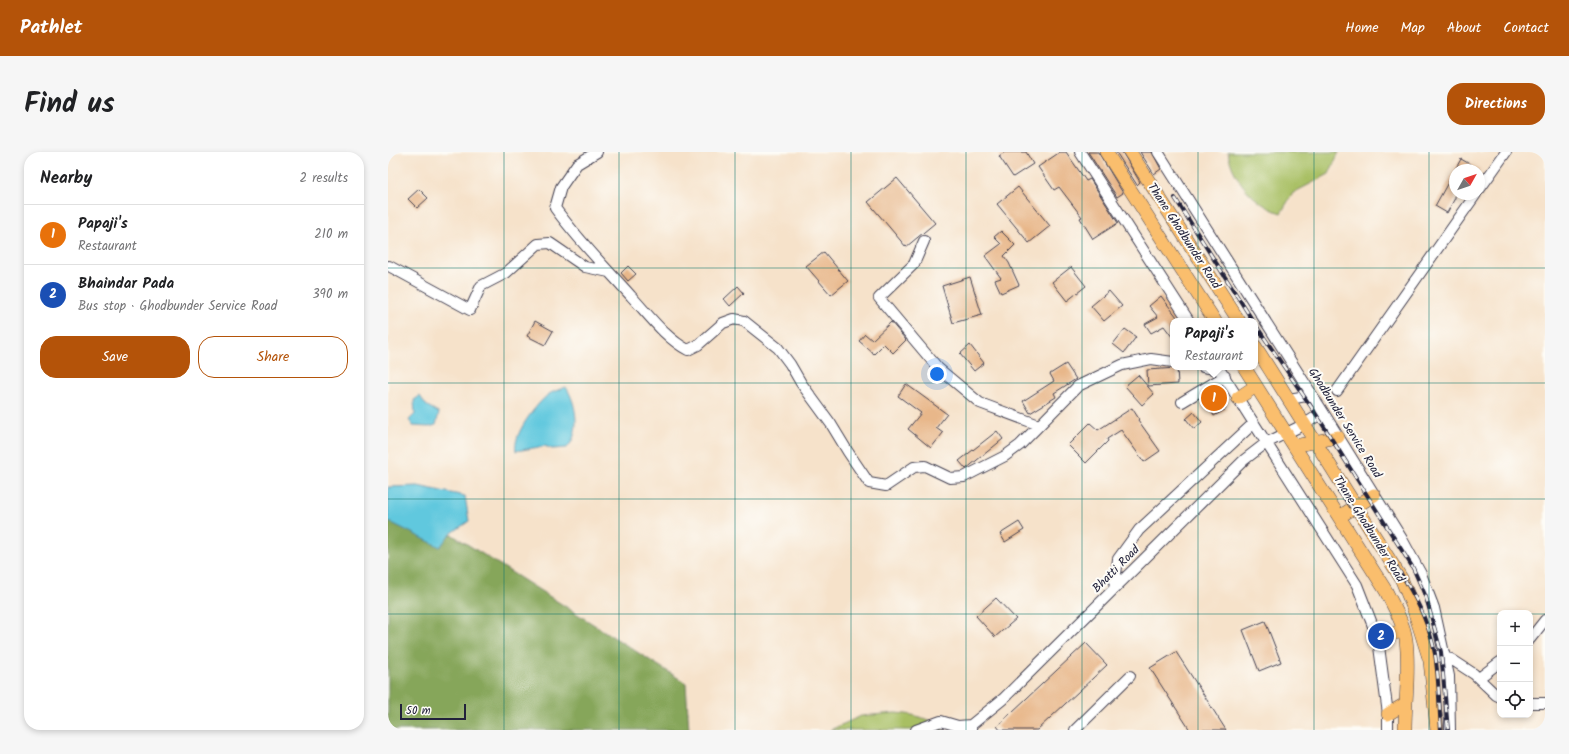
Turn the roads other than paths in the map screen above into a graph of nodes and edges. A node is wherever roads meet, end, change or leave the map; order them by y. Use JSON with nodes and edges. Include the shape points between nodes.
{"nodes":[{"id":1,"x":597,"y":152,"type":"edge"},
{"id":2,"x":1080,"y":152,"type":"edge"},
{"id":3,"x":1106,"y":152,"type":"edge"},
{"id":4,"x":1130,"y":152,"type":"edge"},
{"id":5,"x":1158,"y":152,"type":"edge"},
{"id":6,"x":1501,"y":153,"type":"edge"},
{"id":7,"x":1485,"y":180,"type":"edge"},
{"id":8,"x":1472,"y":200,"type":"edge"},
{"id":9,"x":924,"y":240,"type":"dead end"},
{"id":10,"x":389,"y":266,"type":"dead end"},
{"id":11,"x":609,"y":272,"type":"junction"},
{"id":12,"x":1187,"y":318,"type":"edge"},
{"id":13,"x":1212,"y":318,"type":"edge"},
{"id":14,"x":1237,"y":318,"type":"edge"},
{"id":15,"x":1258,"y":351,"type":"edge"},
{"id":16,"x":1170,"y":362,"type":"edge"},
{"id":17,"x":1246,"y":370,"type":"edge"},
{"id":18,"x":1221,"y":371,"type":"edge"},
{"id":19,"x":1256,"y":386,"type":"junction"},
{"id":20,"x":1337,"y":391,"type":"dead end"},
{"id":21,"x":1312,"y":395,"type":"junction"},
{"id":22,"x":1238,"y":398,"type":"junction"},
{"id":23,"x":1289,"y":399,"type":"junction"},
{"id":24,"x":1182,"y":402,"type":"dead end"},
{"id":25,"x":1323,"y":412,"type":"junction"},
{"id":26,"x":1254,"y":423,"type":"junction"},
{"id":27,"x":1305,"y":424,"type":"junction"},
{"id":28,"x":1039,"y":425,"type":"junction"},
{"id":29,"x":1287,"y":434,"type":"junction"},
{"id":30,"x":1338,"y":437,"type":"junction"},
{"id":31,"x":1316,"y":442,"type":"junction"},
{"id":32,"x":1266,"y":443,"type":"junction"},
{"id":33,"x":1294,"y":446,"type":"junction"},
{"id":34,"x":1374,"y":495,"type":"junction"},
{"id":35,"x":1355,"y":506,"type":"junction"},
{"id":36,"x":1339,"y":517,"type":"junction"},
{"id":37,"x":1114,"y":589,"type":"junction"},
{"id":38,"x":1545,"y":620,"type":"edge"},
{"id":39,"x":1404,"y":630,"type":"junction"},
{"id":40,"x":1533,"y":635,"type":"edge"},
{"id":41,"x":1378,"y":639,"type":"junction"},
{"id":42,"x":1427,"y":654,"type":"junction"},
{"id":43,"x":1445,"y":658,"type":"junction"},
{"id":44,"x":1497,"y":664,"type":"edge"},
{"id":45,"x":1130,"y":676,"type":"dead end"},
{"id":46,"x":1479,"y":678,"type":"junction"},
{"id":47,"x":1497,"y":696,"type":"edge"},
{"id":48,"x":1533,"y":703,"type":"edge"},
{"id":49,"x":1545,"y":703,"type":"edge"},
{"id":50,"x":1405,"y":704,"type":"junction"},
{"id":51,"x":1388,"y":714,"type":"junction"},
{"id":52,"x":971,"y":727,"type":"edge"},
{"id":53,"x":957,"y":728,"type":"edge"},
{"id":54,"x":916,"y":730,"type":"edge"},
{"id":55,"x":1075,"y":730,"type":"edge"},
{"id":56,"x":1388,"y":730,"type":"edge"},
{"id":57,"x":1405,"y":730,"type":"edge"},
{"id":58,"x":1437,"y":730,"type":"edge"},
{"id":59,"x":1450,"y":730,"type":"edge"}],
"edges":[{"from":1,"to":11,"type":"street","via":[[577,164],[561,187],[555,208],[573,233]]},
{"from":2,"to":12,"type":"street"},
{"from":3,"to":13,"type":"main road","name":"Thane Ghodbunder Road"},
{"from":4,"to":14,"type":"main road","name":"Thane Ghodbunder Road"},
{"from":5,"to":21,"type":"street","name":"Ghodbunder Service Road"},
{"from":6,"to":7,"type":"street"},
{"from":8,"to":20,"type":"street"},
{"from":9,"to":28,"type":"street","via":[[914,264],[879,298],[938,368],[980,403]]},
{"from":10,"to":11,"type":"street","via":[[470,310],[481,286],[506,273],[538,244],[550,243],[585,267]]},
{"from":11,"to":28,"type":"street","via":[[660,328],[688,350],[724,323],[734,319],[744,321],[767,339],[778,348],[790,364],[869,483],[886,486],[914,467],[925,466],[950,478],[964,477],[1005,456]]},
{"from":15,"to":23,"type":"main road","name":"Thane Ghodbunder Road"},
{"from":16,"to":28,"type":"street","via":[[1151,359],[1122,365],[1078,386]]},
{"from":17,"to":19,"type":"main road","name":"Thane Ghodbunder Road"},
{"from":18,"to":22,"type":"street"},
{"from":18,"to":24,"type":"street"},
{"from":19,"to":22,"type":"main road"},
{"from":19,"to":29,"type":"main road","name":"Thane Ghodbunder Road"},
{"from":21,"to":23,"type":"street"},
{"from":21,"to":25,"type":"street","name":"Ghodbunder Service Road"},
{"from":22,"to":26,"type":"street"},
{"from":23,"to":27,"type":"main road","name":"Thane Ghodbunder Road"},
{"from":25,"to":27,"type":"street","name":"Bhatti Road"},
{"from":25,"to":30,"type":"street","name":"Ghodbunder Service Road"},
{"from":26,"to":32,"type":"street"},
{"from":26,"to":37,"type":"street","via":[[1139,530],[1118,559]]},
{"from":27,"to":29,"type":"street","name":"Bhatti Road"},
{"from":27,"to":31,"type":"main road","name":"Thane Ghodbunder Road"},
{"from":29,"to":32,"type":"street","name":"Bhatti Road"},
{"from":29,"to":33,"type":"main road","name":"Thane Ghodbunder Road"},
{"from":30,"to":31,"type":"main road"},
{"from":30,"to":34,"type":"street","name":"Ghodbunder Service Road"},
{"from":31,"to":33,"type":"main road"},
{"from":31,"to":35,"type":"main road","name":"Thane Ghodbunder Road"},
{"from":32,"to":37,"type":"street","name":"Bhatti Road","via":[[1244,460]]},
{"from":32,"to":41,"type":"street","via":[[1357,585]]},
{"from":33,"to":36,"type":"main road","name":"Thane Ghodbunder Road"},
{"from":34,"to":35,"type":"main road"},
{"from":34,"to":43,"type":"street","name":"Ghodbunder Service Road","via":[[1421,574],[1434,608]]},
{"from":35,"to":36,"type":"main road"},
{"from":35,"to":42,"type":"main road","name":"Thane Ghodbunder Road","via":[[1401,578]]},
{"from":36,"to":39,"type":"main road","name":"Thane Ghodbunder Road","via":[[1386,591]]},
{"from":37,"to":52,"type":"street","name":"Bhatti Road","via":[[1003,699]]},
{"from":38,"to":40,"type":"street"},
{"from":39,"to":41,"type":"main road"},
{"from":39,"to":50,"type":"main road","name":"Thane Ghodbunder Road","via":[[1408,686]]},
{"from":41,"to":51,"type":"street"},
{"from":42,"to":43,"type":"street"},
{"from":42,"to":58,"type":"main road","name":"Thane Ghodbunder Road","via":[[1430,661]]},
{"from":43,"to":46,"type":"street","via":[[1451,659]]},
{"from":43,"to":59,"type":"street","name":"Ghodbunder Service Road","via":[[1450,676]]},
{"from":44,"to":46,"type":"street"},
{"from":45,"to":55,"type":"street"},
{"from":46,"to":47,"type":"street"},
{"from":48,"to":49,"type":"street"},
{"from":50,"to":51,"type":"main road"},
{"from":50,"to":57,"type":"main road","name":"Thane Ghodbunder Road"},
{"from":51,"to":56,"type":"street"},
{"from":52,"to":53,"type":"street"},
{"from":53,"to":54,"type":"street","via":[[941,721]]}]}
